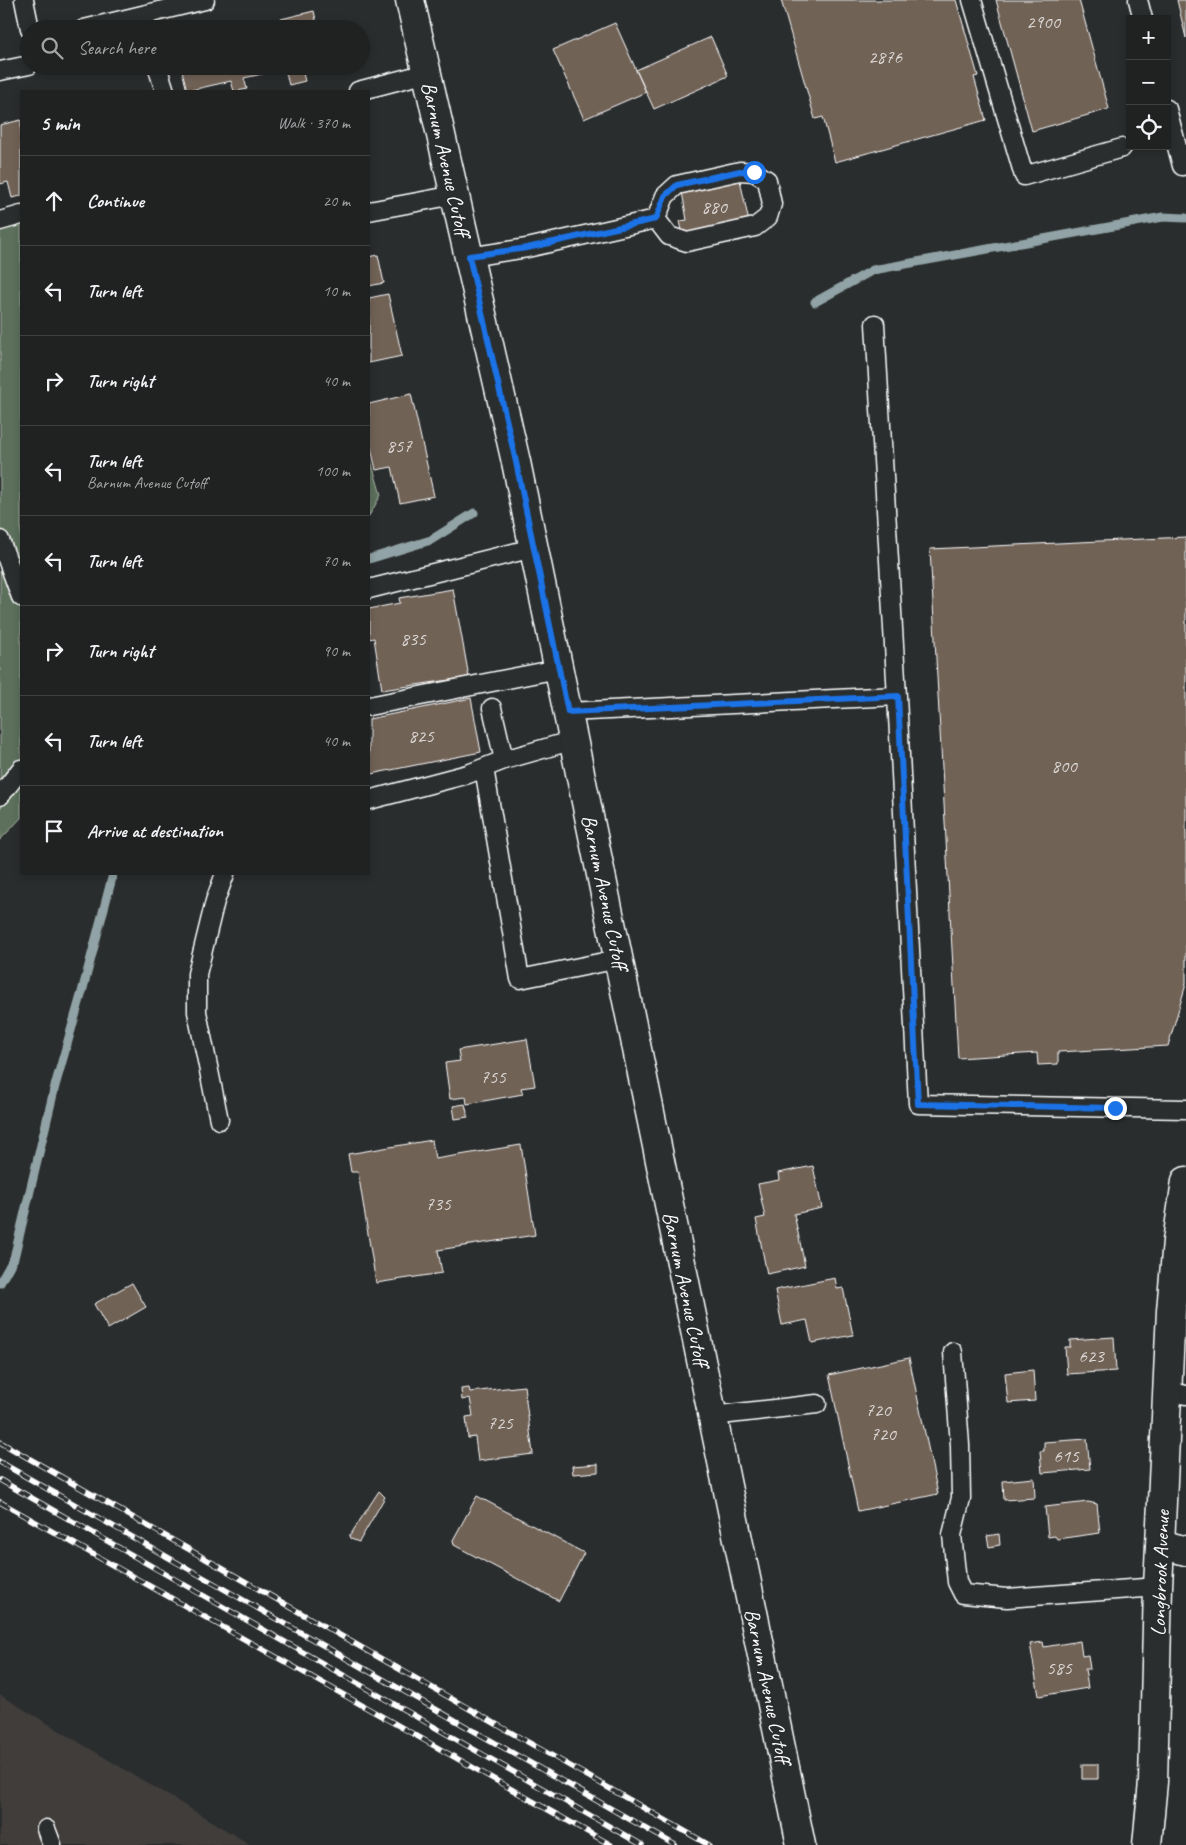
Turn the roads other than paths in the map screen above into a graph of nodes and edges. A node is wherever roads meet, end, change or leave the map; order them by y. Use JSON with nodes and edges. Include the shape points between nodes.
{"nodes":[{"id":1,"x":24,"y":0,"type":"edge"},
{"id":2,"x":205,"y":0,"type":"edge"},
{"id":3,"x":410,"y":0,"type":"edge"},
{"id":4,"x":972,"y":0,"type":"edge"},
{"id":5,"x":1138,"y":0,"type":"edge"},
{"id":6,"x":1142,"y":15,"type":"edge"},
{"id":7,"x":28,"y":20,"type":"edge"},
{"id":8,"x":148,"y":20,"type":"edge"},
{"id":9,"x":20,"y":67,"type":"edge"},
{"id":10,"x":0,"y":71,"type":"edge"},
{"id":11,"x":427,"y":73,"type":"junction"},
{"id":12,"x":160,"y":75,"type":"edge"},
{"id":13,"x":165,"y":90,"type":"edge"},
{"id":14,"x":362,"y":90,"type":"edge"},
{"id":15,"x":1171,"y":124,"type":"edge"},
{"id":16,"x":1122,"y":148,"type":"dead end"},
{"id":17,"x":1182,"y":166,"type":"dead end"},
{"id":18,"x":454,"y":194,"type":"junction"},
{"id":19,"x":370,"y":211,"type":"edge"},
{"id":20,"x":20,"y":215,"type":"edge"},
{"id":21,"x":656,"y":219,"type":"junction"},
{"id":22,"x":0,"y":222,"type":"edge"},
{"id":23,"x":469,"y":256,"type":"junction"},
{"id":24,"x":875,"y":324,"type":"dead end"},
{"id":25,"x":0,"y":540,"type":"edge"},
{"id":26,"x":533,"y":548,"type":"junction"},
{"id":27,"x":370,"y":589,"type":"edge"},
{"id":28,"x":20,"y":594,"type":"edge"},
{"id":29,"x":558,"y":669,"type":"junction"},
{"id":30,"x":898,"y":696,"type":"junction"},
{"id":31,"x":370,"y":706,"type":"edge"},
{"id":32,"x":492,"y":708,"type":"dead end"},
{"id":33,"x":568,"y":712,"type":"junction"},
{"id":34,"x":574,"y":740,"type":"junction"},
{"id":35,"x":504,"y":760,"type":"junction"},
{"id":36,"x":484,"y":768,"type":"junction"},
{"id":37,"x":20,"y":770,"type":"edge"},
{"id":38,"x":0,"y":796,"type":"edge"},
{"id":39,"x":370,"y":800,"type":"edge"},
{"id":40,"x":225,"y":875,"type":"edge"},
{"id":41,"x":619,"y":959,"type":"junction"},
{"id":42,"x":1186,"y":1109,"type":"edge"},
{"id":43,"x":219,"y":1120,"type":"dead end"},
{"id":44,"x":1186,"y":1181,"type":"edge"},
{"id":45,"x":953,"y":1352,"type":"dead end"},
{"id":46,"x":1177,"y":1393,"type":"edge"},
{"id":47,"x":816,"y":1404,"type":"dead end"},
{"id":48,"x":712,"y":1416,"type":"junction"},
{"id":49,"x":1173,"y":1548,"type":"edge"},
{"id":50,"x":1158,"y":1587,"type":"junction"},
{"id":51,"x":801,"y":1845,"type":"edge"},
{"id":52,"x":1147,"y":1845,"type":"edge"}],
"edges":[{"from":1,"to":7,"type":"lane"},
{"from":2,"to":8,"type":"lane"},
{"from":3,"to":11,"type":"main road","name":"Barnum Avenue Cutoff"},
{"from":4,"to":16,"type":"lane","via":[[1024,176]]},
{"from":5,"to":6,"type":"lane"},
{"from":9,"to":10,"type":"lane"},
{"from":11,"to":14,"type":"lane"},
{"from":11,"to":18,"type":"main road","name":"Barnum Avenue Cutoff"},
{"from":12,"to":13,"type":"lane"},
{"from":15,"to":17,"type":"lane"},
{"from":18,"to":19,"type":"lane"},
{"from":18,"to":23,"type":"main road","name":"Barnum Avenue Cutoff"},
{"from":20,"to":22,"type":"lane"},
{"from":21,"to":21,"type":"lane","via":[[669,236],[687,242],[755,227],[768,217],[772,204],[767,180],[754,172],[740,171],[677,185],[665,196]]},
{"from":21,"to":23,"type":"lane","via":[[527,248]]},
{"from":23,"to":26,"type":"main road","name":"Barnum Avenue Cutoff"},
{"from":24,"to":30,"type":"lane"},
{"from":25,"to":28,"type":"lane"},
{"from":26,"to":27,"type":"lane"},
{"from":26,"to":29,"type":"main road","name":"Barnum Avenue Cutoff"},
{"from":29,"to":31,"type":"lane"},
{"from":29,"to":33,"type":"main road","name":"Barnum Avenue Cutoff"},
{"from":30,"to":33,"type":"lane"},
{"from":30,"to":42,"type":"lane","via":[[918,1104]]},
{"from":32,"to":35,"type":"lane"},
{"from":33,"to":34,"type":"main road","name":"Barnum Avenue Cutoff"},
{"from":34,"to":35,"type":"lane"},
{"from":34,"to":41,"type":"main road","name":"Barnum Avenue Cutoff"},
{"from":35,"to":36,"type":"lane"},
{"from":36,"to":39,"type":"lane"},
{"from":36,"to":41,"type":"lane","via":[[520,979]]},
{"from":37,"to":38,"type":"lane"},
{"from":40,"to":43,"type":"lane","via":[[197,974],[198,1012]]},
{"from":41,"to":48,"type":"main road","name":"Barnum Avenue Cutoff"},
{"from":44,"to":46,"type":"main road","name":"Longbrook Avenue","via":[[1171,1311]]},
{"from":45,"to":50,"type":"lane","via":[[961,1498],[952,1534],[957,1582],[964,1594],[1007,1598]]},
{"from":46,"to":49,"type":"main road","name":"Longbrook Avenue"},
{"from":47,"to":48,"type":"lane"},
{"from":48,"to":51,"type":"main road","name":"Barnum Avenue Cutoff"},
{"from":49,"to":50,"type":"main road","name":"Longbrook Avenue"},
{"from":50,"to":52,"type":"main road","name":"Longbrook Avenue","via":[[1153,1782]]}]}
